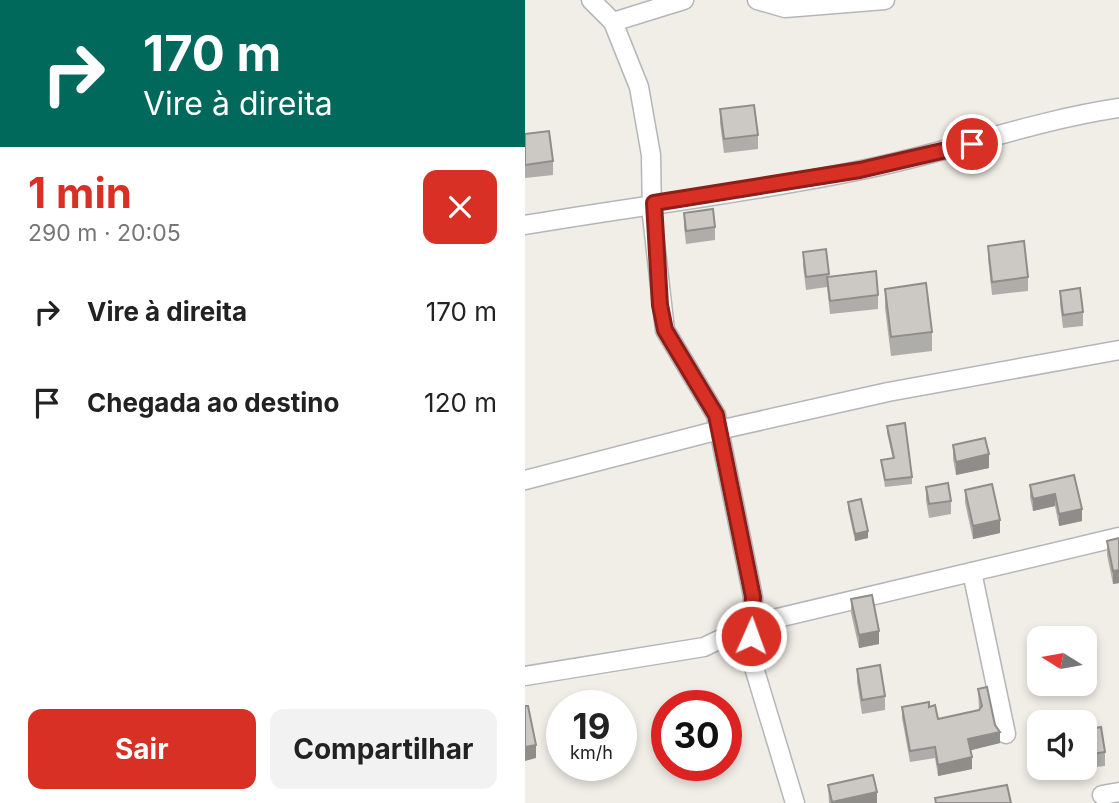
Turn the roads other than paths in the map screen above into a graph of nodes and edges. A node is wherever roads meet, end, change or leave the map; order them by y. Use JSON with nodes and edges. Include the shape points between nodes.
{"nodes":[{"id":1,"x":591,"y":0,"type":"edge"},
{"id":2,"x":684,"y":0,"type":"edge"},
{"id":3,"x":757,"y":0,"type":"edge"},
{"id":4,"x":885,"y":0,"type":"edge"},
{"id":5,"x":613,"y":22,"type":"junction"},
{"id":6,"x":1119,"y":108,"type":"edge"},
{"id":7,"x":654,"y":203,"type":"junction"},
{"id":8,"x":525,"y":225,"type":"edge"},
{"id":9,"x":1119,"y":349,"type":"edge"},
{"id":10,"x":719,"y":430,"type":"junction"},
{"id":11,"x":525,"y":480,"type":"edge"},
{"id":12,"x":1119,"y":537,"type":"edge"},
{"id":13,"x":972,"y":572,"type":"junction"},
{"id":14,"x":752,"y":624,"type":"junction"},
{"id":15,"x":525,"y":676,"type":"edge"},
{"id":16,"x":1006,"y":734,"type":"dead end"},
{"id":17,"x":796,"y":803,"type":"edge"}],
"edges":[{"from":1,"to":5,"type":"street"},
{"from":2,"to":5,"type":"street"},
{"from":3,"to":4,"type":"street","via":[[785,8]]},
{"from":5,"to":7,"type":"street","via":[[639,87],[652,155]]},
{"from":6,"to":7,"type":"street","via":[[1035,124],[951,150],[860,170]]},
{"from":7,"to":8,"type":"street"},
{"from":7,"to":10,"type":"street","via":[[665,330],[706,396]]},
{"from":9,"to":10,"type":"street","via":[[888,392]]},
{"from":10,"to":11,"type":"street"},
{"from":10,"to":14,"type":"street","via":[[753,597]]},
{"from":12,"to":13,"type":"street"},
{"from":13,"to":14,"type":"street"},
{"from":13,"to":16,"type":"street"},
{"from":14,"to":15,"type":"street","via":[[704,647]]},
{"from":14,"to":17,"type":"street","via":[[752,661]]}]}
